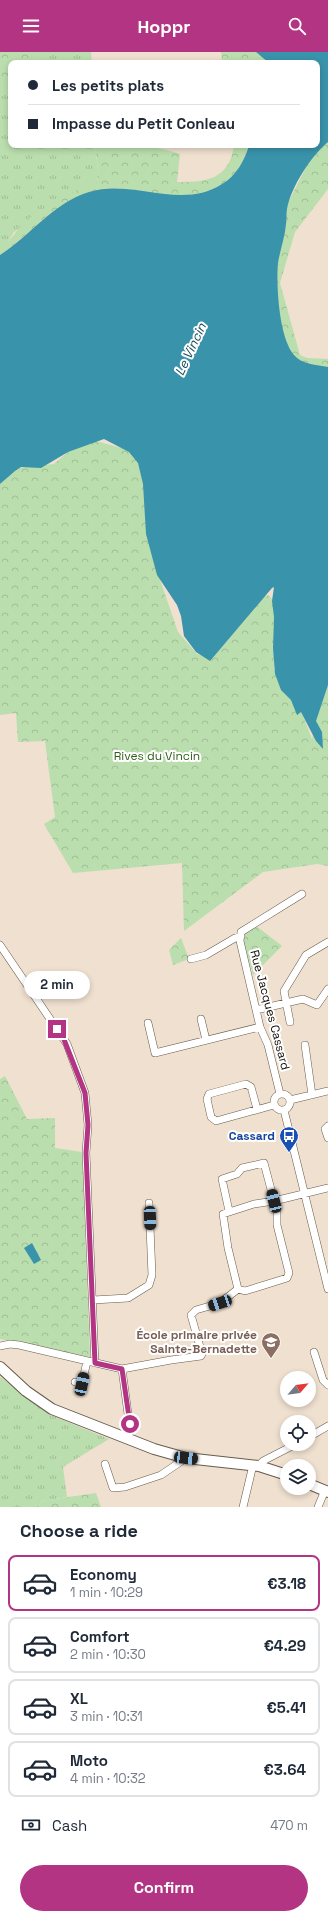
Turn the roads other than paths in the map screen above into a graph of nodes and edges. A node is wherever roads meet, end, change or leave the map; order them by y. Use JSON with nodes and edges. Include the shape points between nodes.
{"nodes":[{"id":1,"x":302,"y":894,"type":"dead end"},
{"id":2,"x":241,"y":936,"type":"junction"},
{"id":3,"x":328,"y":942,"type":"edge"},
{"id":4,"x":0,"y":945,"type":"edge"},
{"id":5,"x":191,"y":959,"type":"dead end"},
{"id":6,"x":328,"y":989,"type":"edge"},
{"id":7,"x":286,"y":1003,"type":"junction"},
{"id":8,"x":256,"y":1010,"type":"junction"},
{"id":9,"x":201,"y":1019,"type":"dead end"},
{"id":10,"x":290,"y":1022,"type":"dead end"},
{"id":11,"x":148,"y":1023,"type":"dead end"},
{"id":12,"x":260,"y":1027,"type":"junction"},
{"id":13,"x":206,"y":1040,"type":"junction"},
{"id":14,"x":305,"y":1045,"type":"dead end"},
{"id":15,"x":328,"y":1091,"type":"edge"},
{"id":16,"x":280,"y":1094,"type":"junction"},
{"id":17,"x":312,"y":1095,"type":"junction"},
{"id":18,"x":290,"y":1100,"type":"junction"},
{"id":19,"x":274,"y":1105,"type":"junction"},
{"id":20,"x":257,"y":1110,"type":"junction"},
{"id":21,"x":284,"y":1110,"type":"junction"},
{"id":22,"x":328,"y":1126,"type":"edge"},
{"id":23,"x":328,"y":1138,"type":"edge"},
{"id":24,"x":328,"y":1188,"type":"edge"},
{"id":25,"x":304,"y":1193,"type":"junction"},
{"id":26,"x":274,"y":1201,"type":"junction"},
{"id":27,"x":149,"y":1203,"type":"dead end"},
{"id":28,"x":229,"y":1211,"type":"junction"},
{"id":29,"x":328,"y":1288,"type":"edge"},
{"id":30,"x":238,"y":1289,"type":"junction"},
{"id":31,"x":93,"y":1300,"type":"junction"},
{"id":32,"x":0,"y":1346,"type":"edge"},
{"id":33,"x":314,"y":1352,"type":"dead end"},
{"id":34,"x":87,"y":1361,"type":"junction"},
{"id":35,"x":95,"y":1363,"type":"junction"},
{"id":36,"x":0,"y":1367,"type":"edge"},
{"id":37,"x":122,"y":1369,"type":"junction"},
{"id":38,"x":75,"y":1382,"type":"dead end"},
{"id":39,"x":328,"y":1385,"type":"edge"},
{"id":40,"x":328,"y":1426,"type":"edge"},
{"id":41,"x":316,"y":1433,"type":"edge"},
{"id":42,"x":127,"y":1438,"type":"junction"},
{"id":43,"x":282,"y":1451,"type":"edge"},
{"id":44,"x":186,"y":1458,"type":"junction"},
{"id":45,"x":105,"y":1464,"type":"dead end"},
{"id":46,"x":256,"y":1465,"type":"junction"},
{"id":47,"x":280,"y":1473,"type":"edge"},
{"id":48,"x":316,"y":1487,"type":"edge"},
{"id":49,"x":326,"y":1491,"type":"edge"},
{"id":50,"x":243,"y":1507,"type":"edge"},
{"id":51,"x":318,"y":1507,"type":"edge"}],
"edges":[{"from":1,"to":2,"type":"street","name":"Rue Jacques Cassard","via":[[242,931]]},
{"from":2,"to":5,"type":"street","via":[[206,955]]},
{"from":2,"to":8,"type":"street","name":"Rue Jacques Cassard"},
{"from":3,"to":7,"type":"street","via":[[306,955],[284,991]]},
{"from":4,"to":31,"type":"street","via":[[63,1037],[85,1093]]},
{"from":6,"to":7,"type":"street","via":[[317,1005],[303,999]]},
{"from":7,"to":8,"type":"street"},
{"from":7,"to":10,"type":"street"},
{"from":8,"to":12,"type":"street","name":"Rue Jacques Cassard"},
{"from":9,"to":13,"type":"street"},
{"from":11,"to":13,"type":"street","via":[[155,1053]]},
{"from":12,"to":13,"type":"street"},
{"from":12,"to":16,"type":"street","name":"Rue Jacques Cassard","via":[[268,1045]]},
{"from":14,"to":17,"type":"street"},
{"from":15,"to":17,"type":"street"},
{"from":16,"to":18,"type":"street","via":[[287,1095]]},
{"from":16,"to":19,"type":"street","via":[[275,1098]]},
{"from":17,"to":18,"type":"street"},
{"from":18,"to":21,"type":"street","via":[[290,1106]]},
{"from":19,"to":20,"type":"street"},
{"from":19,"to":21,"type":"street","via":[[277,1109]]},
{"from":20,"to":20,"type":"street","via":[[216,1121],[211,1117],[206,1099],[210,1094],[246,1084],[251,1087]]},
{"from":21,"to":25,"type":"street"},
{"from":22,"to":23,"type":"street","via":[[325,1129]]},
{"from":24,"to":25,"type":"street"},
{"from":25,"to":26,"type":"street"},
{"from":25,"to":29,"type":"street"},
{"from":26,"to":28,"type":"street"},
{"from":26,"to":28,"type":"street","via":[[265,1165],[262,1163],[242,1168],[237,1174],[222,1179]]},
{"from":26,"to":30,"type":"street","via":[[288,1277],[245,1291]]},
{"from":27,"to":31,"type":"street","via":[[152,1275],[150,1285],[128,1298]]},
{"from":28,"to":30,"type":"street","via":[[223,1214],[223,1218]]},
{"from":30,"to":37,"type":"street","via":[[220,1303],[196,1310],[191,1315],[202,1355]]},
{"from":31,"to":35,"type":"street"},
{"from":32,"to":34,"type":"street","via":[[10,1344]]},
{"from":33,"to":39,"type":"street","via":[[321,1377]]},
{"from":34,"to":35,"type":"street"},
{"from":34,"to":38,"type":"street","via":[[82,1384]]},
{"from":35,"to":37,"type":"street"},
{"from":36,"to":42,"type":"street","via":[[46,1405]]},
{"from":37,"to":42,"type":"street","via":[[130,1429]]},
{"from":40,"to":41,"type":"street"},
{"from":42,"to":44,"type":"street"},
{"from":43,"to":46,"type":"street"},
{"from":44,"to":45,"type":"street","via":[[162,1475],[125,1487],[113,1488]]},
{"from":44,"to":46,"type":"street"},
{"from":46,"to":47,"type":"street"},
{"from":46,"to":50,"type":"street"},
{"from":48,"to":49,"type":"street"},
{"from":49,"to":51,"type":"street"}]}
